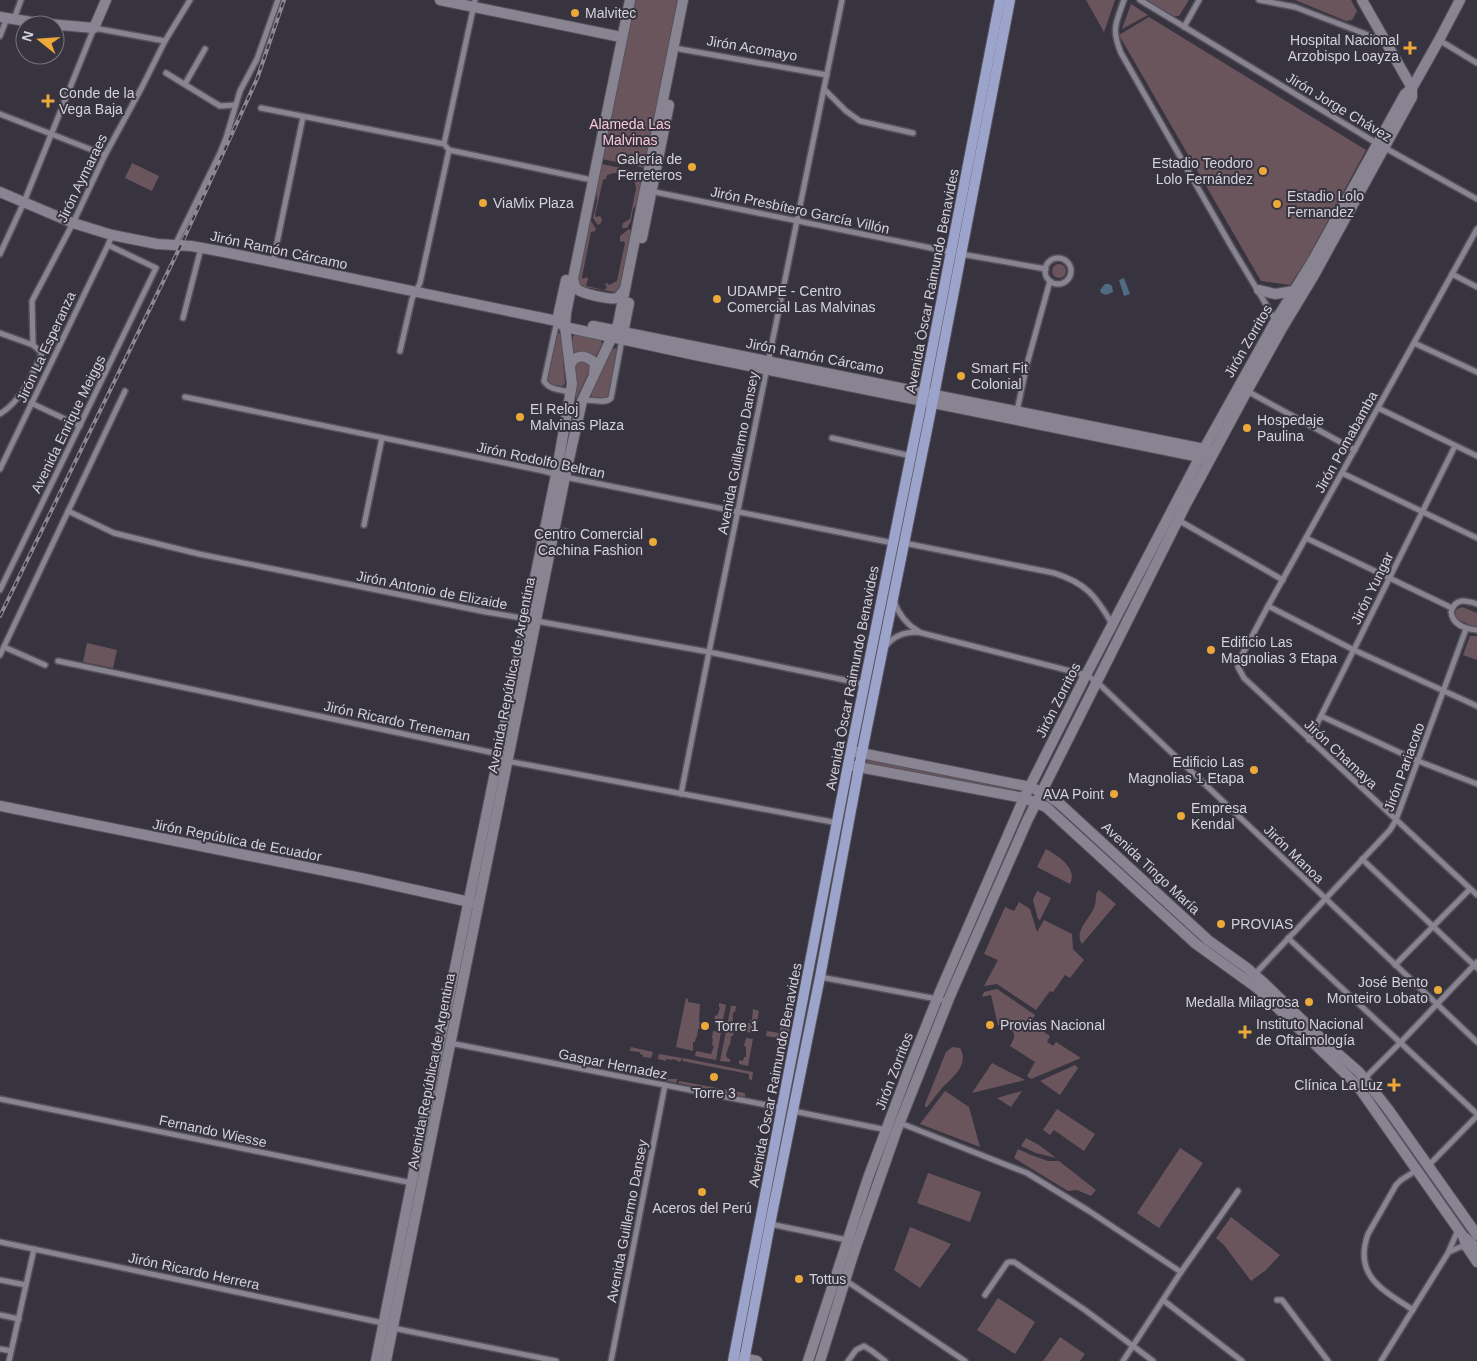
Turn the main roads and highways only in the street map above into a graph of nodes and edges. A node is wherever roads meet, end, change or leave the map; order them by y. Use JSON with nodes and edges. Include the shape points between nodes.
{"nodes":[{"id":1,"x":106,"y":0,"type":"edge"},
{"id":2,"x":440,"y":0,"type":"edge"},
{"id":3,"x":624,"y":0,"type":"edge"},
{"id":4,"x":630,"y":0,"type":"edge"},
{"id":5,"x":683,"y":0,"type":"edge"},
{"id":6,"x":690,"y":0,"type":"edge"},
{"id":7,"x":1000,"y":0,"type":"edge"},
{"id":8,"x":1010,"y":0,"type":"edge"},
{"id":9,"x":1362,"y":0,"type":"edge"},
{"id":10,"x":1460,"y":0,"type":"edge"},
{"id":11,"x":474,"y":3,"type":"edge"},
{"id":12,"x":7,"y":18,"type":"edge"},
{"id":13,"x":616,"y":36,"type":"junction"},
{"id":14,"x":677,"y":49,"type":"junction"},
{"id":15,"x":1412,"y":88,"type":"junction"},
{"id":16,"x":1381,"y":146,"type":"junction"},
{"id":17,"x":648,"y":190,"type":"junction"},
{"id":18,"x":0,"y":192,"type":"edge"},
{"id":19,"x":956,"y":253,"type":"junction"},
{"id":20,"x":573,"y":277,"type":"junction"},
{"id":21,"x":625,"y":289,"type":"junction"},
{"id":22,"x":1259,"y":290,"type":"road end"},
{"id":23,"x":1294,"y":292,"type":"junction"},
{"id":24,"x":562,"y":323,"type":"junction"},
{"id":25,"x":618,"y":335,"type":"junction"},
{"id":26,"x":570,"y":366,"type":"junction"},
{"id":27,"x":594,"y":374,"type":"junction"},
{"id":28,"x":928,"y":398,"type":"junction"},
{"id":29,"x":1131,"y":439,"type":"junction"},
{"id":30,"x":1202,"y":453,"type":"junction"},
{"id":31,"x":1213,"y":455,"type":"junction"},
{"id":32,"x":561,"y":476,"type":"junction"},
{"id":33,"x":532,"y":620,"type":"junction"},
{"id":34,"x":851,"y":752,"type":"junction"},
{"id":35,"x":862,"y":754,"type":"junction"},
{"id":36,"x":848,"y":765,"type":"junction"},
{"id":37,"x":859,"y":767,"type":"junction"},
{"id":38,"x":1030,"y":787,"type":"junction"},
{"id":39,"x":1042,"y":792,"type":"junction"},
{"id":40,"x":1024,"y":798,"type":"junction"},
{"id":41,"x":1036,"y":802,"type":"junction"},
{"id":42,"x":0,"y":806,"type":"edge"},
{"id":43,"x":474,"y":903,"type":"junction"},
{"id":44,"x":1251,"y":978,"type":"junction"},
{"id":45,"x":1361,"y":1081,"type":"junction"},
{"id":46,"x":1388,"y":1109,"type":"junction"},
{"id":47,"x":1378,"y":1115,"type":"junction"},
{"id":48,"x":894,"y":1128,"type":"junction"},
{"id":49,"x":1422,"y":1168,"type":"junction"},
{"id":50,"x":1468,"y":1222,"type":"junction"},
{"id":51,"x":1477,"y":1230,"type":"edge"},
{"id":52,"x":1477,"y":1235,"type":"edge"},
{"id":53,"x":1472,"y":1248,"type":"edge"},
{"id":54,"x":1477,"y":1262,"type":"edge"},
{"id":55,"x":388,"y":1326,"type":"junction"},
{"id":56,"x":739,"y":1359,"type":"edge"},
{"id":57,"x":376,"y":1361,"type":"edge"},
{"id":58,"x":386,"y":1361,"type":"edge"},
{"id":59,"x":757,"y":1361,"type":"edge"},
{"id":60,"x":808,"y":1361,"type":"edge"},
{"id":61,"x":820,"y":1361,"type":"edge"}],
"edges":[{"from":1,"to":12,"type":"main road","via":[[94,28]]},
{"from":2,"to":11,"type":"main road"},
{"from":3,"to":13,"type":"main road","name":"Avenida República de Argentina"},
{"from":4,"to":20,"type":"main road","name":"Avenida República de Argentina"},
{"from":5,"to":14,"type":"main road","name":"Avenida República de Argentina"},
{"from":6,"to":14,"type":"main road","name":"Avenida República de Argentina"},
{"from":7,"to":19,"type":"main road","name":"Avenida Óscar Raimundo Benavides"},
{"from":8,"to":19,"type":"main road","name":"Avenida Óscar Raimundo Benavides"},
{"from":9,"to":15,"type":"main road"},
{"from":10,"to":15,"type":"main road","name":"Jirón Zorritos"},
{"from":11,"to":13,"type":"main road"},
{"from":13,"to":24,"type":"main road","name":"Avenida República de Argentina"},
{"from":14,"to":17,"type":"main road","name":"Avenida República de Argentina"},
{"from":15,"to":16,"type":"main road","name":"Jirón Zorritos","via":[[1405,94]]},
{"from":16,"to":23,"type":"main road","name":"Jirón Zorritos"},
{"from":16,"to":31,"type":"main road","name":"Jirón Zorritos","via":[[1313,277]]},
{"from":17,"to":21,"type":"main road","name":"Avenida República de Argentina"},
{"from":17,"to":25,"type":"main road","name":"Avenida República de Argentina"},
{"from":18,"to":24,"type":"main road","name":"Jirón Ramón Cárcamo","via":[[72,223],[112,235],[201,248]]},
{"from":19,"to":28,"type":"main road","name":"Avenida Óscar Raimundo Benavides"},
{"from":20,"to":21,"type":"main road","via":[[577,289],[584,293],[613,298],[620,296]]},
{"from":20,"to":24,"type":"main road","name":"Avenida República de Argentina"},
{"from":21,"to":25,"type":"main road","name":"Avenida República de Argentina"},
{"from":22,"to":23,"type":"main road","via":[[1275,294]]},
{"from":23,"to":30,"type":"main road","name":"Jirón Zorritos"},
{"from":24,"to":25,"type":"main road","name":"Jirón Ramón Cárcamo"},
{"from":24,"to":26,"type":"main road","name":"Avenida República de Argentina"},
{"from":25,"to":27,"type":"main road","name":"Avenida República de Argentina"},
{"from":25,"to":28,"type":"main road","name":"Jirón Ramón Cárcamo"},
{"from":26,"to":27,"type":"main road","via":[[577,356],[590,359],[595,363]]},
{"from":26,"to":32,"type":"main road","name":"Avenida República de Argentina","via":[[572,392]]},
{"from":27,"to":32,"type":"main road","name":"Avenida República de Argentina","via":[[582,401]]},
{"from":28,"to":29,"type":"main road","name":"Jirón Ramón Cárcamo"},
{"from":28,"to":29,"type":"main road","name":"Jirón Ramón Cárcamo","via":[[1017,411]]},
{"from":28,"to":34,"type":"main road","name":"Avenida Óscar Raimundo Benavides","via":[[911,456]]},
{"from":28,"to":35,"type":"main road","name":"Avenida Óscar Raimundo Benavides","via":[[904,543]]},
{"from":29,"to":30,"type":"main road","name":"Jirón Ramón Cárcamo"},
{"from":30,"to":31,"type":"main road","name":"Jirón Ramón Cárcamo"},
{"from":30,"to":38,"type":"main road","name":"Jirón Zorritos"},
{"from":31,"to":39,"type":"main road","name":"Jirón Zorritos"},
{"from":32,"to":33,"type":"main road","name":"Avenida República de Argentina"},
{"from":32,"to":33,"type":"main road","name":"Avenida República de Argentina","via":[[554,530]]},
{"from":33,"to":43,"type":"main road","name":"Avenida República de Argentina"},
{"from":34,"to":35,"type":"main road","name":"Avenida Tingo María"},
{"from":34,"to":36,"type":"main road","name":"Avenida Óscar Raimundo Benavides"},
{"from":35,"to":37,"type":"main road","name":"Avenida Óscar Raimundo Benavides"},
{"from":35,"to":38,"type":"main road","name":"Avenida Tingo María"},
{"from":36,"to":37,"type":"main road","name":"Avenida Tingo María"},
{"from":36,"to":56,"type":"main road","name":"Avenida Óscar Raimundo Benavides","via":[[782,1108]]},
{"from":37,"to":40,"type":"main road","name":"Avenida Tingo María"},
{"from":37,"to":56,"type":"main road","name":"Avenida Óscar Raimundo Benavides","via":[[770,1224]]},
{"from":38,"to":39,"type":"main road","name":"Avenida Tingo María"},
{"from":38,"to":40,"type":"main road","name":"Jirón Zorritos"},
{"from":39,"to":41,"type":"main road","name":"Jirón Zorritos"},
{"from":39,"to":44,"type":"main road","name":"Avenida Tingo María","via":[[1073,815]]},
{"from":40,"to":41,"type":"main road","name":"Avenida Tingo María"},
{"from":40,"to":48,"type":"main road","name":"Jirón Zorritos","via":[[937,998]]},
{"from":41,"to":44,"type":"main road","name":"Avenida Tingo María","via":[[1056,815],[1202,949]]},
{"from":41,"to":48,"type":"main road","name":"Jirón Zorritos"},
{"from":42,"to":43,"type":"main road","name":"Jirón República de Ecuador"},
{"from":43,"to":55,"type":"main road","name":"Avenida República de Argentina"},
{"from":44,"to":45,"type":"main road","name":"Avenida Tingo María"},
{"from":45,"to":46,"type":"main road","name":"Avenida Tingo María"},
{"from":45,"to":47,"type":"main road","name":"Avenida Tingo María"},
{"from":46,"to":47,"type":"main road"},
{"from":46,"to":49,"type":"main road","name":"Avenida Tingo María"},
{"from":47,"to":49,"type":"main road","name":"Avenida Tingo María"},
{"from":48,"to":60,"type":"main road","name":"Jirón Zorritos","via":[[847,1240]]},
{"from":48,"to":61,"type":"main road","name":"Jirón Zorritos"},
{"from":49,"to":50,"type":"main road","name":"Avenida Tingo María"},
{"from":49,"to":53,"type":"main road","name":"Avenida Tingo María"},
{"from":50,"to":51,"type":"main road","name":"Avenida Tingo María"},
{"from":50,"to":52,"type":"main road","name":"Avenida Tingo María"},
{"from":53,"to":54,"type":"main road","name":"Avenida Tingo María"},
{"from":55,"to":57,"type":"main road","name":"Avenida República de Argentina"},
{"from":55,"to":58,"type":"main road","name":"Avenida República de Argentina"},
{"from":56,"to":59,"type":"main road"}]}
